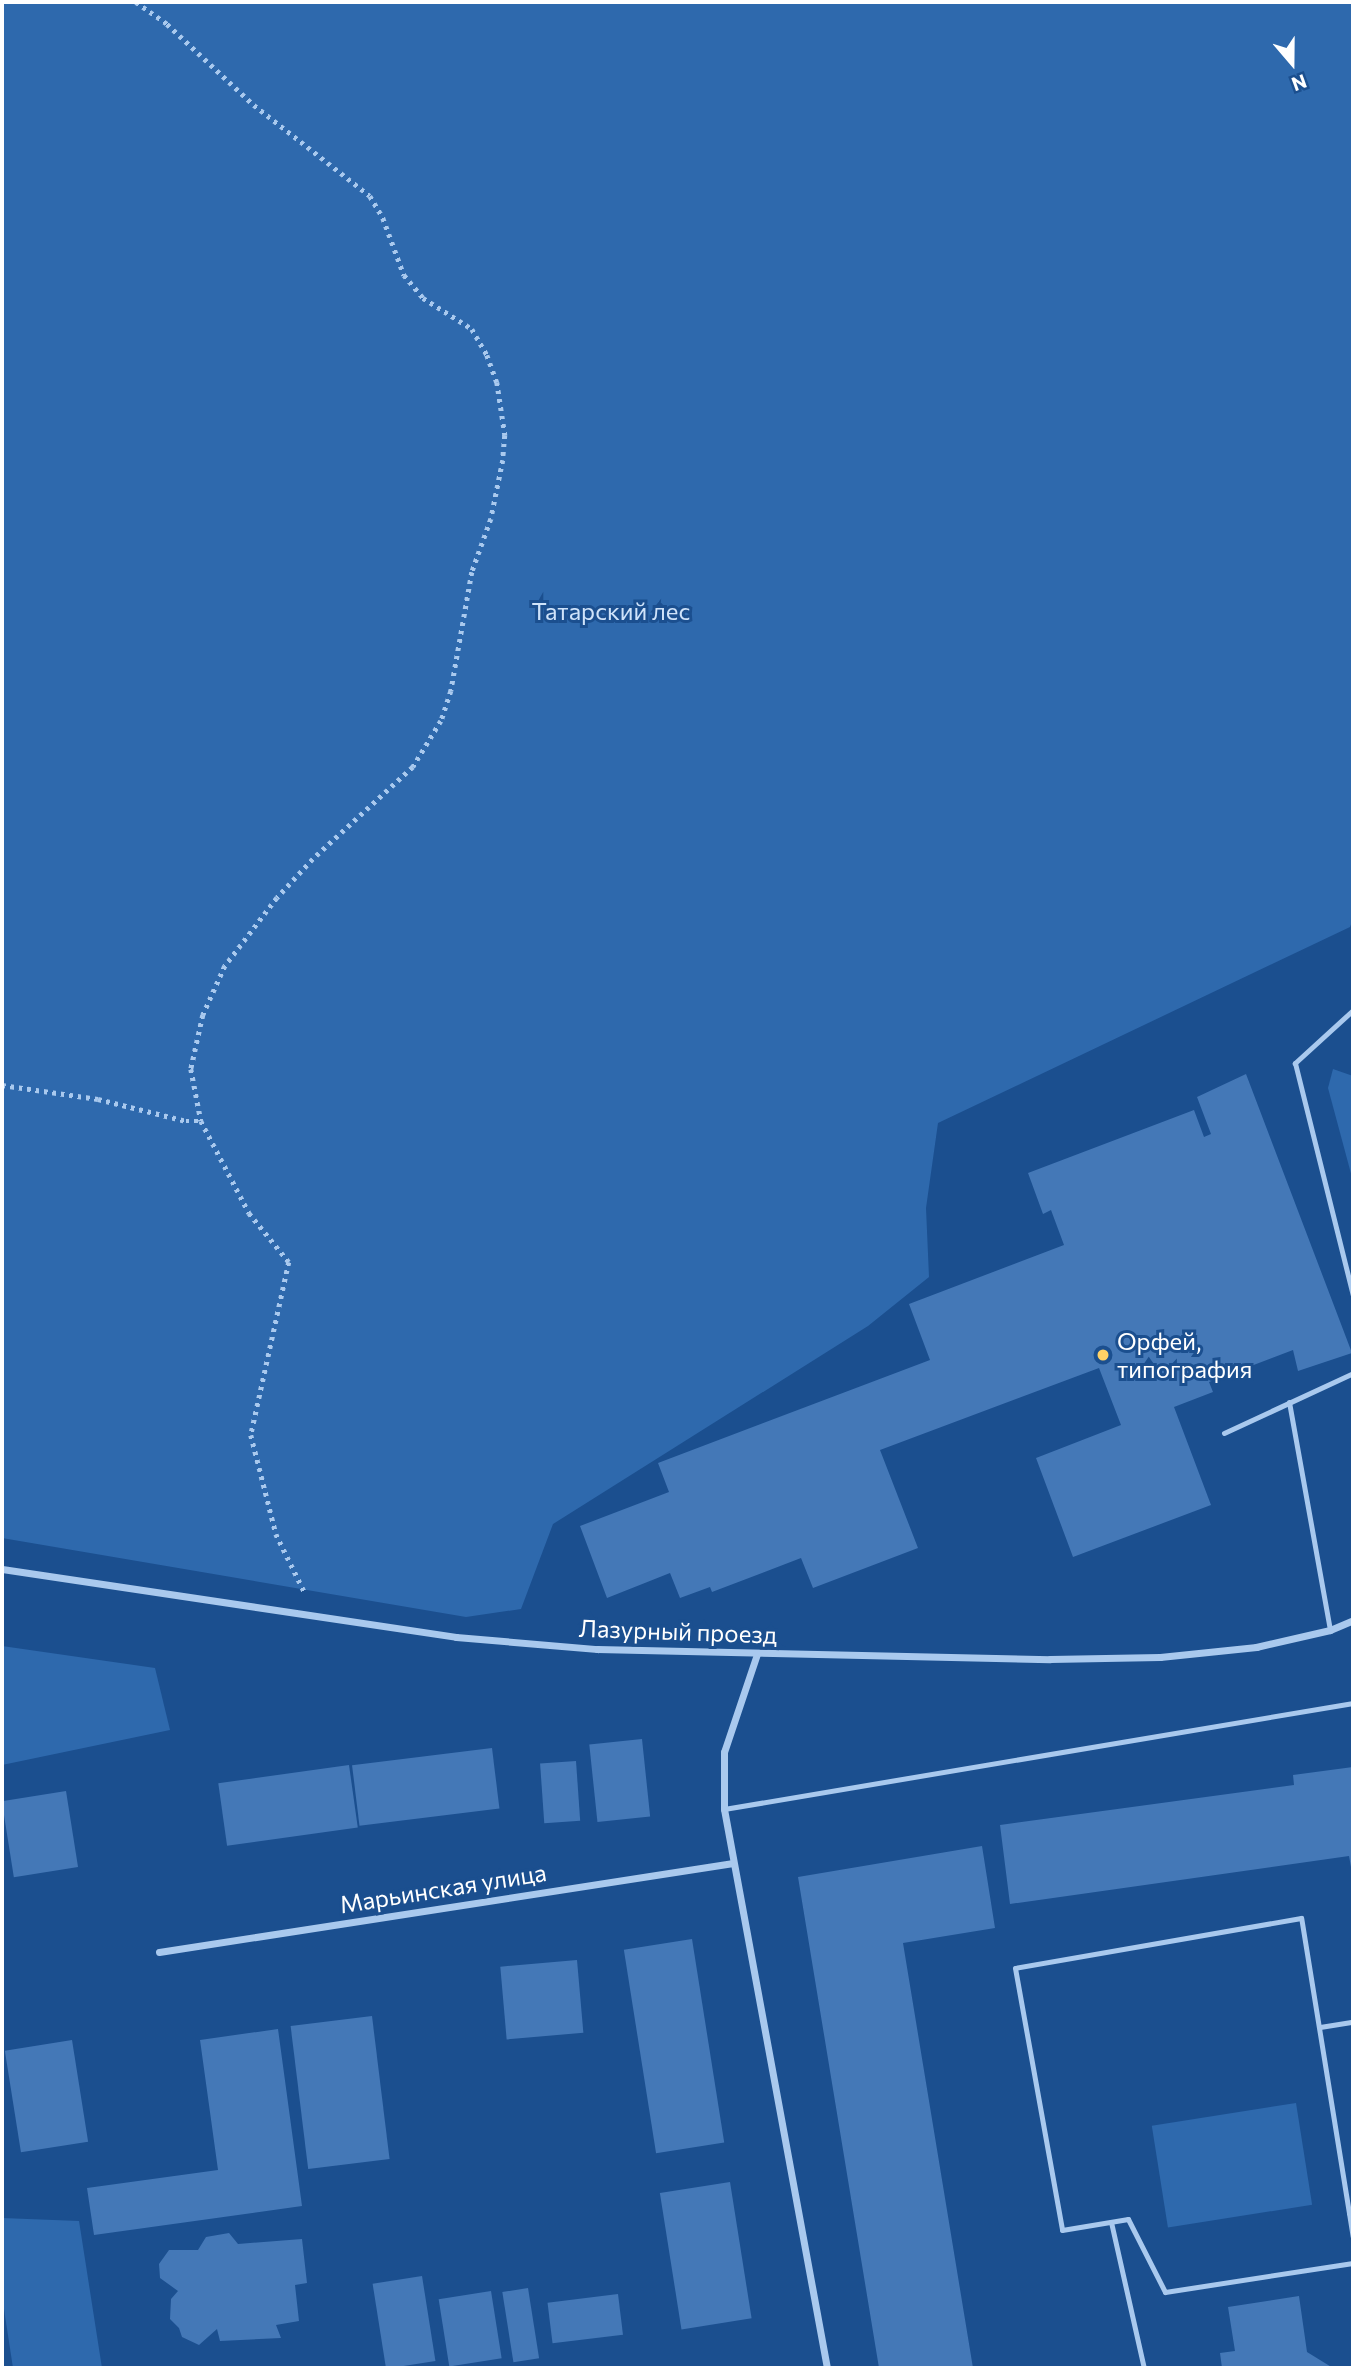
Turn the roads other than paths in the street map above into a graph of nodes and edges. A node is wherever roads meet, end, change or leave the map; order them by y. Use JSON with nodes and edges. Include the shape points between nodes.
{"nodes":[{"id":1,"x":1353,"y":1010,"type":"edge"},
{"id":2,"x":1353,"y":1296,"type":"edge"},
{"id":3,"x":1353,"y":1373,"type":"edge"},
{"id":4,"x":1290,"y":1402,"type":"junction"},
{"id":5,"x":1224,"y":1433,"type":"dead end"},
{"id":6,"x":2,"y":1569,"type":"edge"},
{"id":7,"x":1353,"y":1620,"type":"edge"},
{"id":8,"x":1330,"y":1630,"type":"junction"},
{"id":9,"x":757,"y":1654,"type":"junction"},
{"id":10,"x":1353,"y":1703,"type":"edge"},
{"id":11,"x":724,"y":1809,"type":"junction"},
{"id":12,"x":733,"y":1863,"type":"junction"},
{"id":13,"x":159,"y":1952,"type":"dead end"},
{"id":14,"x":1353,"y":2022,"type":"edge"},
{"id":15,"x":1320,"y":2027,"type":"junction"},
{"id":16,"x":1351,"y":2212,"type":"edge"},
{"id":17,"x":1111,"y":2222,"type":"junction"},
{"id":18,"x":1353,"y":2237,"type":"edge"},
{"id":19,"x":1353,"y":2263,"type":"edge"},
{"id":20,"x":827,"y":2368,"type":"edge"},
{"id":21,"x":1144,"y":2368,"type":"edge"}],
"edges":[{"from":1,"to":2,"type":"lane","via":[[1295,1063]]},
{"from":3,"to":4,"type":"lane"},
{"from":4,"to":5,"type":"lane"},
{"from":4,"to":8,"type":"lane"},
{"from":6,"to":9,"type":"street","name":"Лазурный проезд","via":[[469,1638],[597,1649]]},
{"from":7,"to":8,"type":"street","name":"Лазурный проезд"},
{"from":8,"to":9,"type":"street","name":"Лазурный проезд","via":[[1256,1647],[1160,1657]]},
{"from":9,"to":11,"type":"street","via":[[724,1752]]},
{"from":10,"to":11,"type":"lane"},
{"from":11,"to":12,"type":"street"},
{"from":12,"to":13,"type":"street","name":"Марьинская улица"},
{"from":12,"to":20,"type":"street"},
{"from":14,"to":15,"type":"lane"},
{"from":15,"to":16,"type":"lane"},
{"from":15,"to":17,"type":"lane","via":[[1301,1918],[1015,1968],[1062,2230]]},
{"from":16,"to":18,"type":"lane"},
{"from":17,"to":19,"type":"lane","via":[[1128,2219],[1165,2292]]},
{"from":17,"to":21,"type":"lane"}]}
